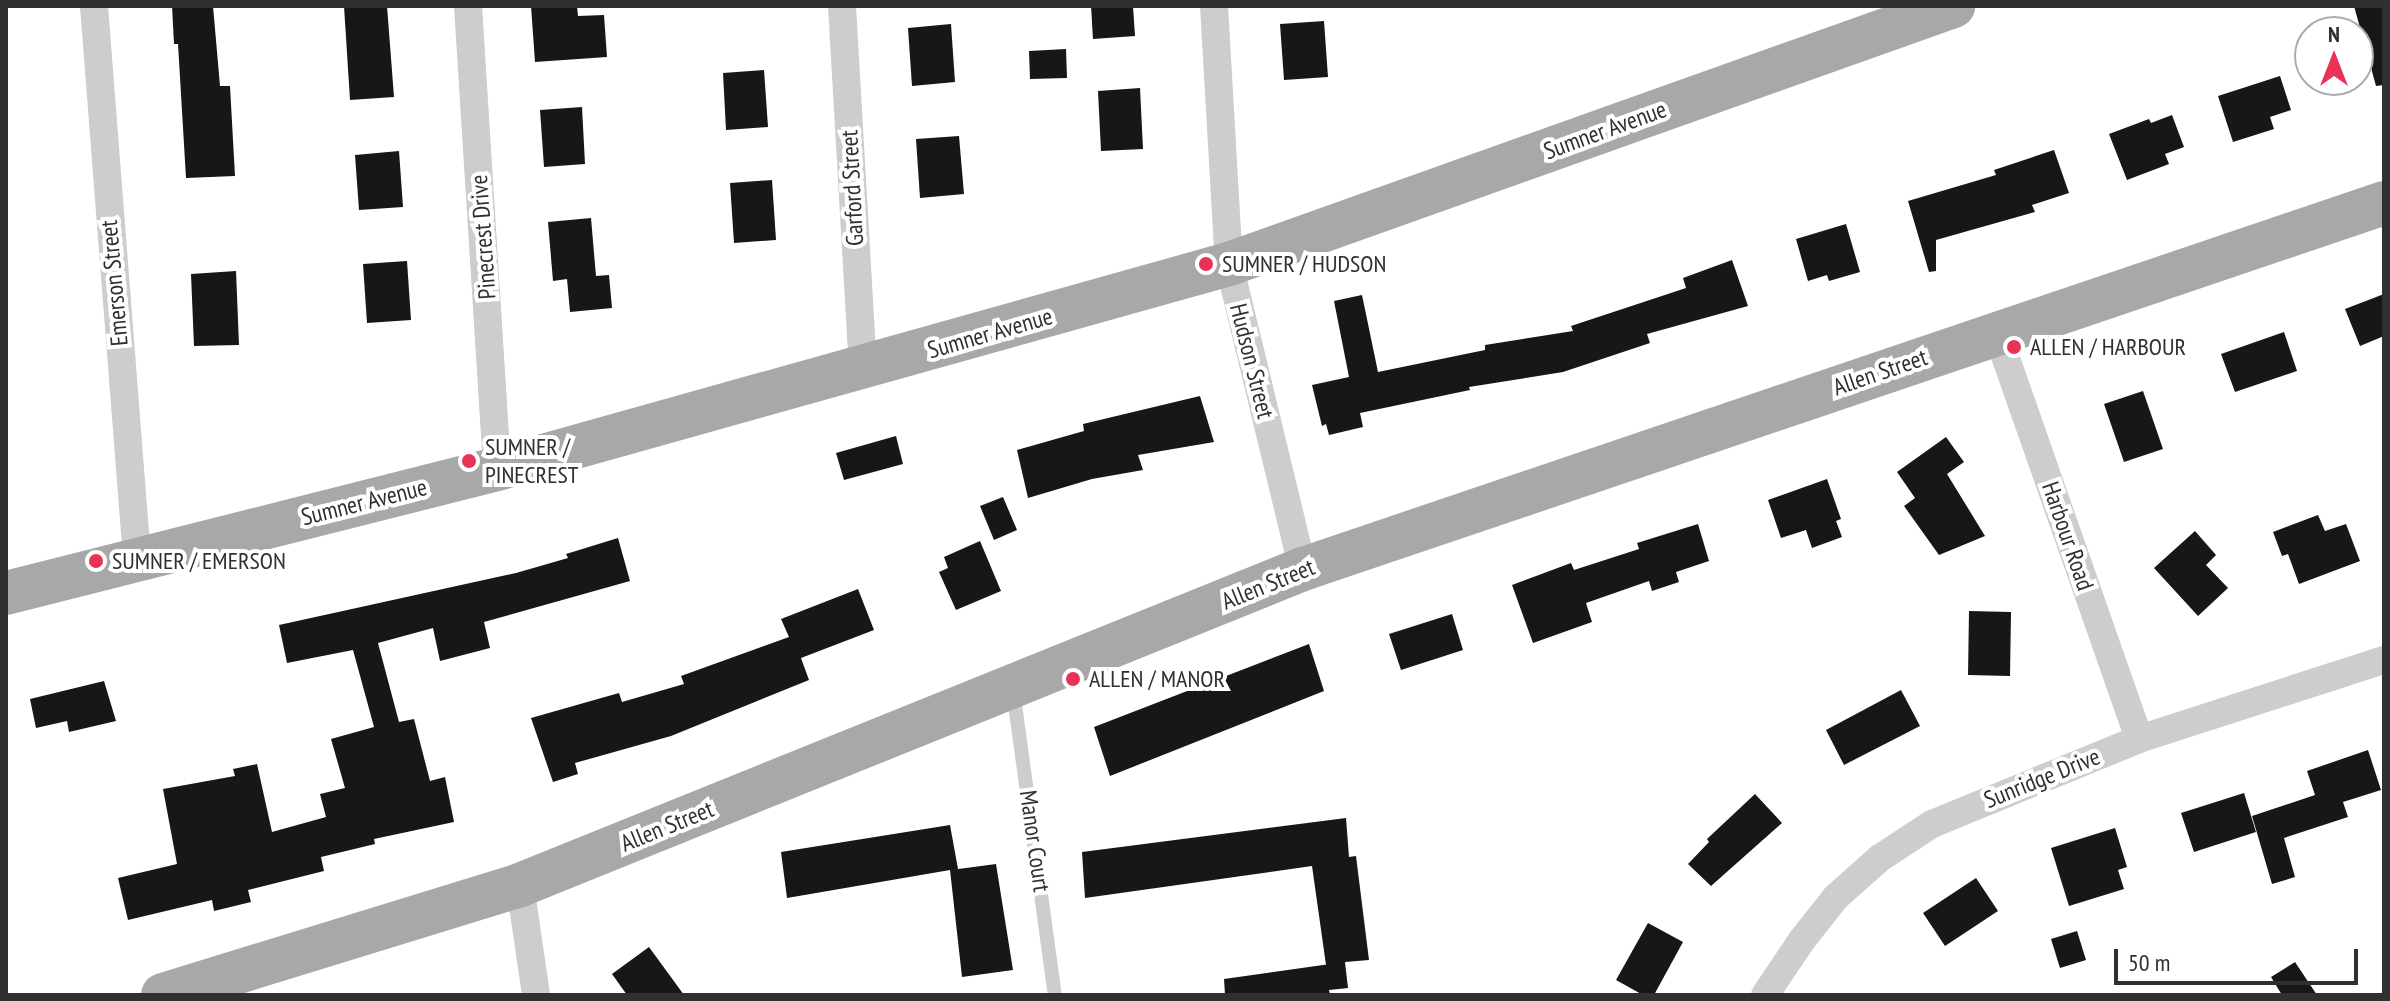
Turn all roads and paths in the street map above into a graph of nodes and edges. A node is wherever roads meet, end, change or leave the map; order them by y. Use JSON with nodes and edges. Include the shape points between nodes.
{"nodes":[{"id":1,"x":94,"y":6,"type":"edge"},
{"id":2,"x":468,"y":6,"type":"edge"},
{"id":3,"x":842,"y":6,"type":"edge"},
{"id":4,"x":1214,"y":6,"type":"edge"},
{"id":5,"x":1953,"y":6,"type":"edge"},
{"id":6,"x":2384,"y":203,"type":"edge"},
{"id":7,"x":1229,"y":264,"type":"junction"},
{"id":8,"x":1997,"y":333,"type":"junction"},
{"id":9,"x":863,"y":369,"type":"junction"},
{"id":10,"x":497,"y":469,"type":"junction"},
{"id":11,"x":137,"y":559,"type":"junction"},
{"id":12,"x":1303,"y":569,"type":"junction"},
{"id":13,"x":6,"y":593,"type":"edge"},
{"id":14,"x":2384,"y":660,"type":"edge"},
{"id":15,"x":1013,"y":688,"type":"junction"},
{"id":16,"x":2139,"y":739,"type":"junction"},
{"id":17,"x":520,"y":885,"type":"junction"},
{"id":18,"x":163,"y":995,"type":"edge"},
{"id":19,"x":536,"y":995,"type":"edge"},
{"id":20,"x":1055,"y":995,"type":"edge"},
{"id":21,"x":1765,"y":995,"type":"edge"}],
"edges":[{"from":1,"to":11,"type":"street","name":"Emerson Street"},
{"from":2,"to":10,"type":"street","name":"Pinecrest Drive"},
{"from":3,"to":9,"type":"street","name":"Garford Street"},
{"from":4,"to":7,"type":"street","name":"Hudson Street"},
{"from":5,"to":7,"type":"main road","name":"Sumner Avenue"},
{"from":6,"to":8,"type":"main road","name":"Allen Street"},
{"from":7,"to":9,"type":"main road","name":"Sumner Avenue"},
{"from":7,"to":12,"type":"street","name":"Hudson Street"},
{"from":8,"to":12,"type":"main road","name":"Allen Street"},
{"from":8,"to":16,"type":"street","name":"Harbour Road"},
{"from":9,"to":10,"type":"main road","name":"Sumner Avenue"},
{"from":10,"to":11,"type":"main road","name":"Sumner Avenue"},
{"from":11,"to":13,"type":"main road","name":"Sumner Avenue"},
{"from":12,"to":15,"type":"main road","name":"Allen Street"},
{"from":14,"to":16,"type":"street","name":"Sunridge Drive"},
{"from":15,"to":17,"type":"main road","name":"Allen Street"},
{"from":15,"to":20,"type":"lane","name":"Manor Court"},
{"from":16,"to":21,"type":"street","name":"Sunridge Drive","via":[[1959,811],[1905,840],[1836,897]]},
{"from":17,"to":18,"type":"main road","name":"Allen Street"},
{"from":17,"to":19,"type":"street"}]}
